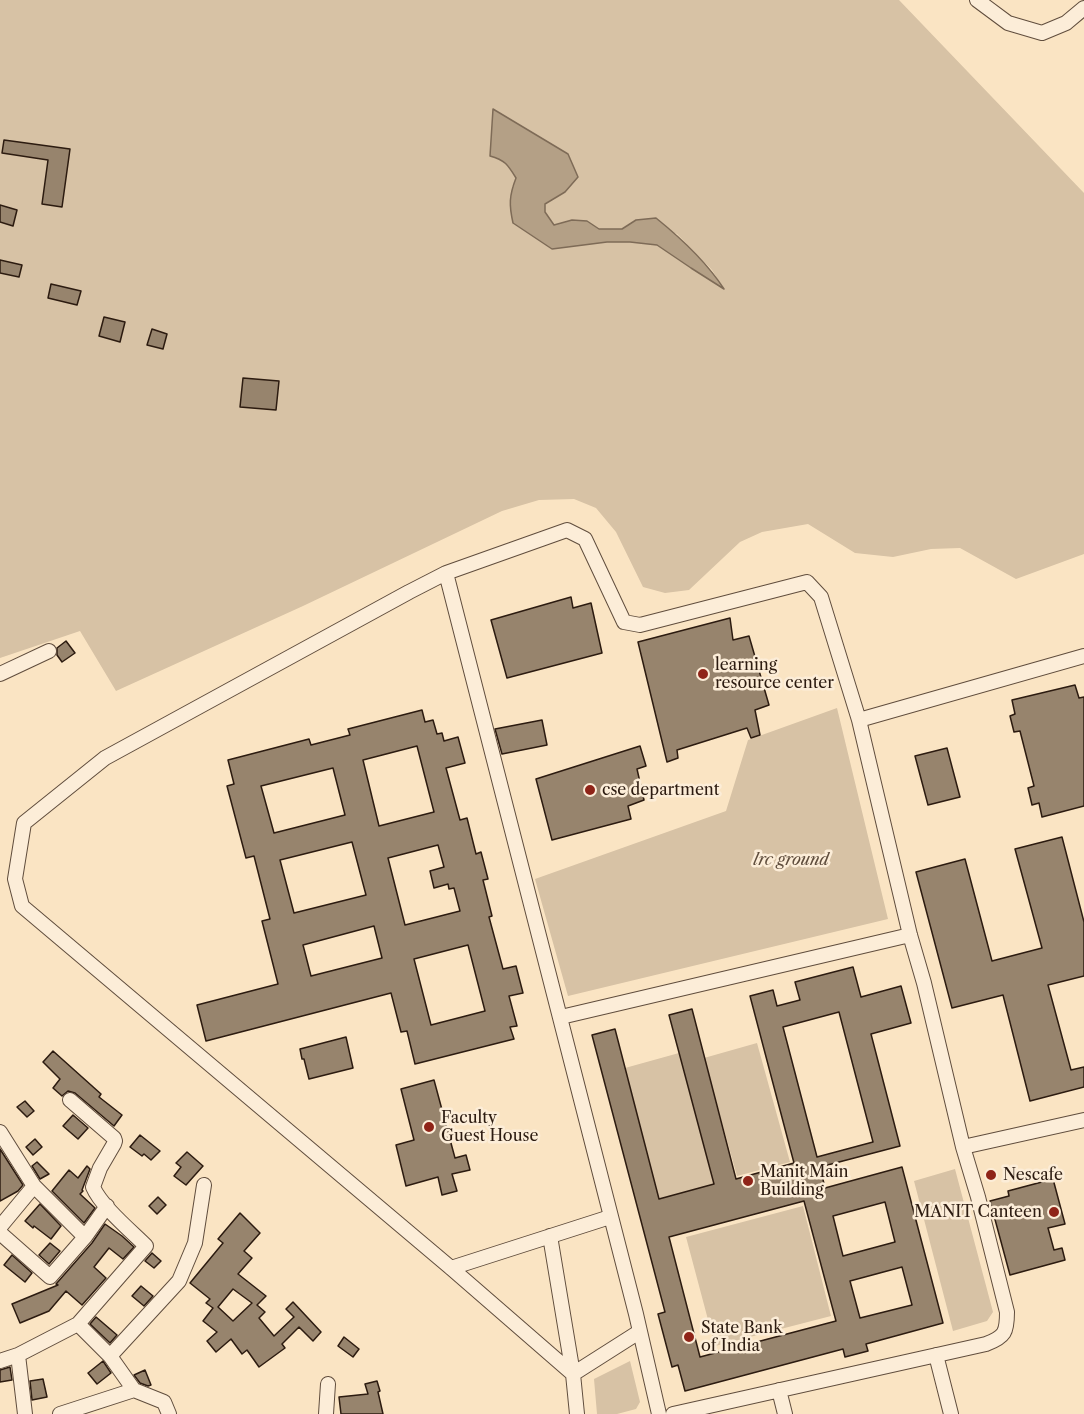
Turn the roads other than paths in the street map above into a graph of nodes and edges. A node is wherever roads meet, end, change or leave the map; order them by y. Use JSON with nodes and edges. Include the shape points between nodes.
{"nodes":[{"id":1,"x":977,"y":0,"type":"edge"},
{"id":2,"x":1084,"y":8,"type":"edge"},
{"id":3,"x":447,"y":573,"type":"junction"},
{"id":4,"x":49,"y":651,"type":"dead end"},
{"id":5,"x":1084,"y":656,"type":"edge"},
{"id":6,"x":0,"y":674,"type":"edge"},
{"id":7,"x":859,"y":720,"type":"junction"},
{"id":8,"x":910,"y":935,"type":"junction"},
{"id":9,"x":561,"y":1017,"type":"junction"},
{"id":10,"x":70,"y":1100,"type":"dead end"},
{"id":11,"x":1084,"y":1120,"type":"edge"},
{"id":12,"x":0,"y":1132,"type":"edge"},
{"id":13,"x":963,"y":1147,"type":"junction"},
{"id":14,"x":204,"y":1185,"type":"dead end"},
{"id":15,"x":34,"y":1186,"type":"junction"},
{"id":16,"x":107,"y":1206,"type":"junction"},
{"id":17,"x":610,"y":1217,"type":"junction"},
{"id":18,"x":0,"y":1227,"type":"edge"},
{"id":19,"x":0,"y":1233,"type":"edge"},
{"id":20,"x":550,"y":1236,"type":"junction"},
{"id":21,"x":85,"y":1237,"type":"junction"},
{"id":22,"x":451,"y":1268,"type":"junction"},
{"id":23,"x":78,"y":1324,"type":"junction"},
{"id":24,"x":639,"y":1332,"type":"junction"},
{"id":25,"x":18,"y":1355,"type":"junction"},
{"id":26,"x":936,"y":1355,"type":"junction"},
{"id":27,"x":110,"y":1356,"type":"junction"},
{"id":28,"x":0,"y":1361,"type":"edge"},
{"id":29,"x":573,"y":1374,"type":"junction"},
{"id":30,"x":328,"y":1384,"type":"dead end"},
{"id":31,"x":134,"y":1390,"type":"junction"},
{"id":32,"x":780,"y":1390,"type":"junction"},
{"id":33,"x":25,"y":1414,"type":"edge"},
{"id":34,"x":60,"y":1414,"type":"edge"},
{"id":35,"x":169,"y":1414,"type":"edge"},
{"id":36,"x":326,"y":1414,"type":"edge"},
{"id":37,"x":577,"y":1414,"type":"edge"},
{"id":38,"x":659,"y":1414,"type":"edge"},
{"id":39,"x":673,"y":1414,"type":"edge"},
{"id":40,"x":785,"y":1414,"type":"edge"},
{"id":41,"x":951,"y":1414,"type":"edge"}],
"edges":[{"from":1,"to":2,"type":"street","via":[[1008,23],[1042,33],[1066,23]]},
{"from":3,"to":7,"type":"street","via":[[567,530],[585,539],[624,622],[640,625],[807,582],[821,597]]},
{"from":3,"to":9,"type":"street"},
{"from":3,"to":22,"type":"street","via":[[105,759],[24,823],[15,879],[22,906]]},
{"from":4,"to":6,"type":"street"},
{"from":5,"to":7,"type":"street"},
{"from":7,"to":8,"type":"street"},
{"from":8,"to":9,"type":"street"},
{"from":8,"to":13,"type":"street"},
{"from":9,"to":17,"type":"street"},
{"from":10,"to":16,"type":"street","via":[[114,1138],[93,1188]]},
{"from":11,"to":13,"type":"street"},
{"from":12,"to":15,"type":"street"},
{"from":13,"to":26,"type":"street","via":[[1007,1312],[1007,1327],[1000,1339]]},
{"from":14,"to":27,"type":"street","via":[[195,1243],[178,1281]]},
{"from":15,"to":18,"type":"street"},
{"from":15,"to":21,"type":"street"},
{"from":16,"to":21,"type":"street"},
{"from":16,"to":23,"type":"street","via":[[146,1246]]},
{"from":17,"to":20,"type":"street"},
{"from":17,"to":24,"type":"street"},
{"from":19,"to":21,"type":"street","via":[[50,1277]]},
{"from":20,"to":22,"type":"street"},
{"from":20,"to":29,"type":"street"},
{"from":22,"to":29,"type":"street"},
{"from":23,"to":25,"type":"street"},
{"from":23,"to":27,"type":"street"},
{"from":24,"to":29,"type":"street"},
{"from":24,"to":38,"type":"street"},
{"from":25,"to":28,"type":"street"},
{"from":25,"to":33,"type":"street"},
{"from":26,"to":32,"type":"street"},
{"from":26,"to":41,"type":"street"},
{"from":27,"to":31,"type":"street"},
{"from":29,"to":37,"type":"street"},
{"from":30,"to":36,"type":"street"},
{"from":31,"to":34,"type":"street"},
{"from":31,"to":35,"type":"street","via":[[164,1402]]},
{"from":32,"to":39,"type":"street"},
{"from":32,"to":40,"type":"street"}]}
